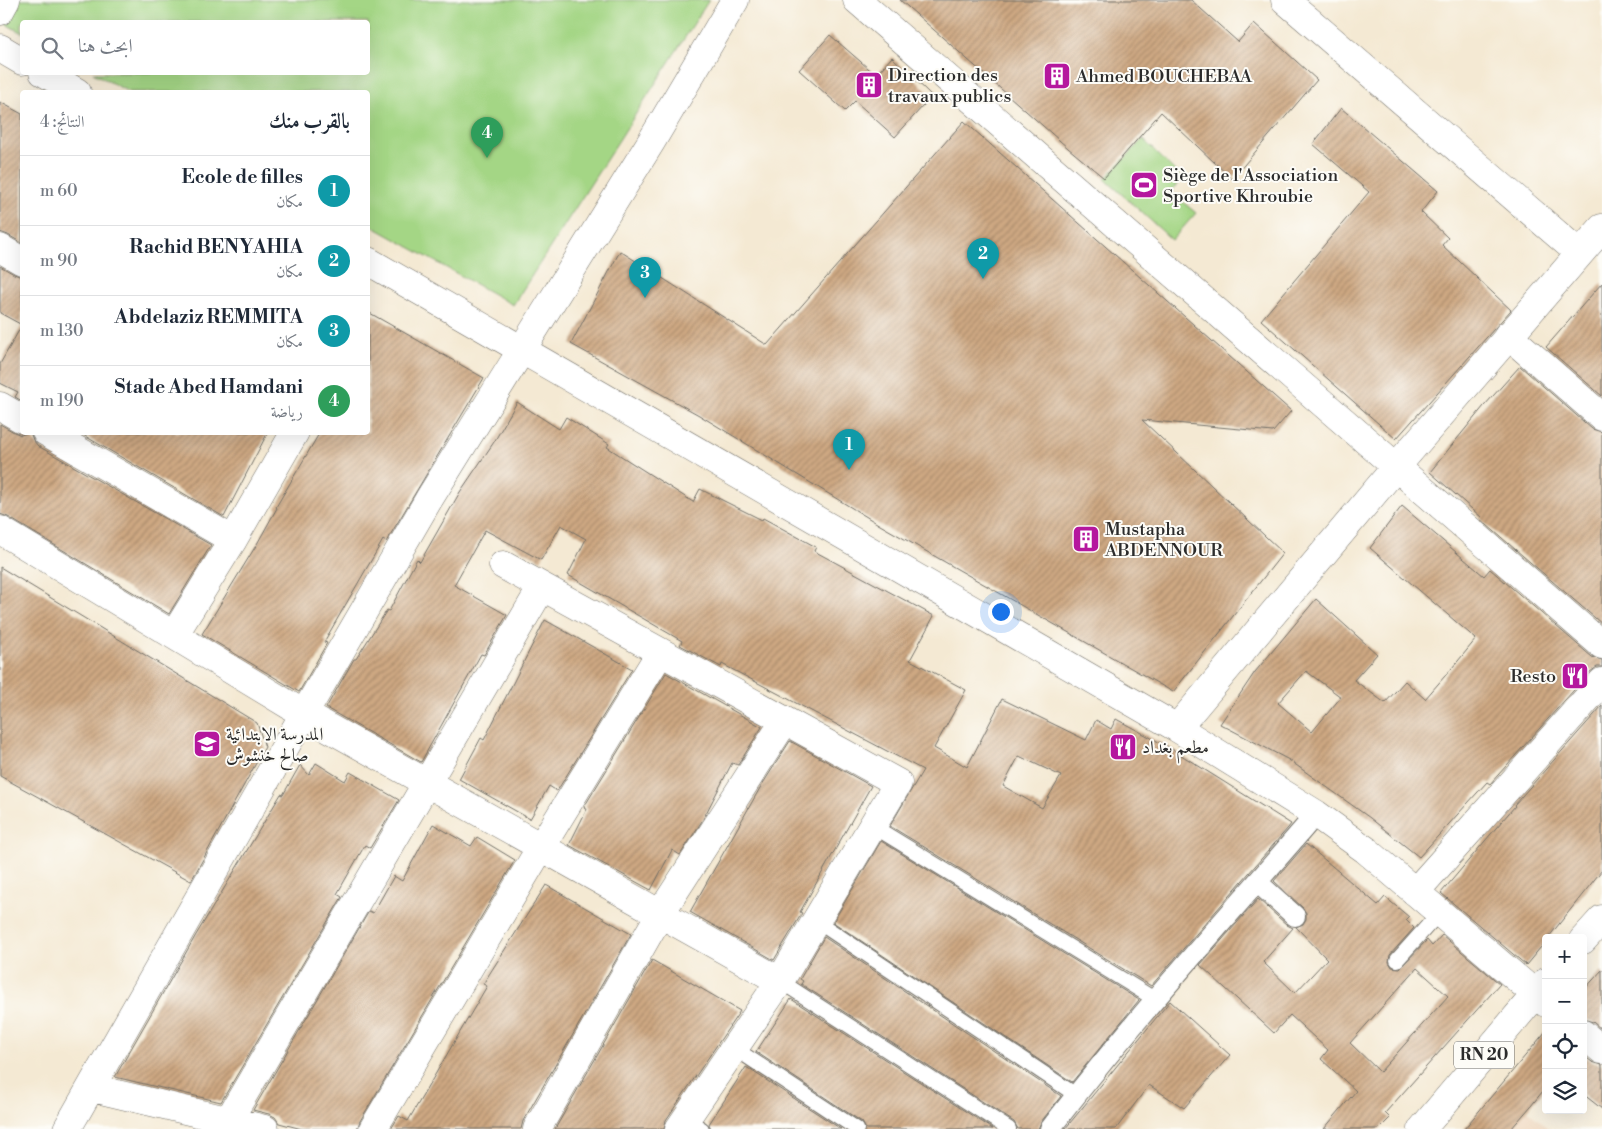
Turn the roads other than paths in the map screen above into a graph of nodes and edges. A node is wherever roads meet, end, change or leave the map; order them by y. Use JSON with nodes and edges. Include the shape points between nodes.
{"nodes":[{"id":1,"x":6,"y":0,"type":"edge"},
{"id":2,"x":735,"y":0,"type":"edge"},
{"id":3,"x":857,"y":0,"type":"edge"},
{"id":4,"x":1285,"y":0,"type":"edge"},
{"id":5,"x":0,"y":11,"type":"edge"},
{"id":6,"x":0,"y":48,"type":"edge"},
{"id":7,"x":20,"y":60,"type":"edge"},
{"id":8,"x":48,"y":75,"type":"edge"},
{"id":9,"x":74,"y":90,"type":"edge"},
{"id":10,"x":1602,"y":228,"type":"edge"},
{"id":11,"x":0,"y":248,"type":"edge"},
{"id":12,"x":1579,"y":253,"type":"junction"},
{"id":13,"x":20,"y":261,"type":"edge"},
{"id":14,"x":370,"y":262,"type":"edge"},
{"id":15,"x":1508,"y":336,"type":"junction"},
{"id":16,"x":522,"y":351,"type":"junction"},
{"id":17,"x":0,"y":406,"type":"edge"},
{"id":18,"x":1602,"y":417,"type":"edge"},
{"id":19,"x":20,"y":418,"type":"edge"},
{"id":20,"x":51,"y":435,"type":"edge"},
{"id":21,"x":292,"y":435,"type":"edge"},
{"id":22,"x":1396,"y":467,"type":"junction"},
{"id":23,"x":0,"y":530,"type":"edge"},
{"id":24,"x":233,"y":540,"type":"junction"},
{"id":25,"x":503,"y":565,"type":"dead end"},
{"id":26,"x":542,"y":587,"type":"junction"},
{"id":27,"x":174,"y":636,"type":"junction"},
{"id":28,"x":1602,"y":645,"type":"edge"},
{"id":29,"x":660,"y":653,"type":"junction"},
{"id":30,"x":1602,"y":682,"type":"edge"},
{"id":31,"x":304,"y":714,"type":"junction"},
{"id":32,"x":784,"y":722,"type":"junction"},
{"id":33,"x":1177,"y":728,"type":"junction"},
{"id":34,"x":426,"y":783,"type":"junction"},
{"id":35,"x":1316,"y":814,"type":"junction"},
{"id":36,"x":872,"y":826,"type":"junction"},
{"id":37,"x":540,"y":847,"type":"junction"},
{"id":38,"x":1257,"y":882,"type":"junction"},
{"id":39,"x":1415,"y":892,"type":"junction"},
{"id":40,"x":1440,"y":912,"type":"junction"},
{"id":41,"x":660,"y":914,"type":"junction"},
{"id":42,"x":1295,"y":916,"type":"dead end"},
{"id":43,"x":1602,"y":919,"type":"edge"},
{"id":44,"x":815,"y":920,"type":"junction"},
{"id":45,"x":1587,"y":936,"type":"edge"},
{"id":46,"x":1397,"y":960,"type":"dead end"},
{"id":47,"x":780,"y":981,"type":"junction"},
{"id":48,"x":1542,"y":993,"type":"edge"},
{"id":49,"x":1156,"y":1000,"type":"junction"},
{"id":50,"x":1587,"y":1037,"type":"edge"},
{"id":51,"x":734,"y":1048,"type":"junction"},
{"id":52,"x":1602,"y":1050,"type":"edge"},
{"id":53,"x":92,"y":1088,"type":"junction"},
{"id":54,"x":1076,"y":1095,"type":"junction"},
{"id":55,"x":228,"y":1121,"type":"junction"},
{"id":56,"x":688,"y":1126,"type":"edge"},
{"id":57,"x":68,"y":1129,"type":"edge"},
{"id":58,"x":265,"y":1129,"type":"edge"},
{"id":59,"x":373,"y":1129,"type":"edge"},
{"id":60,"x":537,"y":1129,"type":"edge"},
{"id":61,"x":857,"y":1129,"type":"edge"},
{"id":62,"x":1009,"y":1129,"type":"edge"},
{"id":63,"x":1050,"y":1129,"type":"edge"},
{"id":64,"x":1422,"y":1129,"type":"edge"}],
"edges":[{"from":1,"to":5,"type":"street"},
{"from":2,"to":16,"type":"street"},
{"from":3,"to":22,"type":"street"},
{"from":4,"to":12,"type":"street"},
{"from":6,"to":7,"type":"street"},
{"from":8,"to":9,"type":"street"},
{"from":10,"to":12,"type":"street"},
{"from":11,"to":13,"type":"street"},
{"from":12,"to":15,"type":"street"},
{"from":14,"to":16,"type":"street"},
{"from":15,"to":18,"type":"street"},
{"from":15,"to":22,"type":"street"},
{"from":16,"to":31,"type":"street","via":[[429,499]]},
{"from":16,"to":33,"type":"street"},
{"from":17,"to":19,"type":"street"},
{"from":20,"to":24,"type":"street"},
{"from":21,"to":24,"type":"street"},
{"from":22,"to":28,"type":"street"},
{"from":22,"to":33,"type":"street"},
{"from":23,"to":27,"type":"street"},
{"from":24,"to":27,"type":"street"},
{"from":25,"to":26,"type":"street"},
{"from":26,"to":29,"type":"street"},
{"from":26,"to":34,"type":"street"},
{"from":27,"to":31,"type":"street"},
{"from":29,"to":32,"type":"street"},
{"from":29,"to":37,"type":"street"},
{"from":30,"to":39,"type":"street"},
{"from":31,"to":34,"type":"street"},
{"from":31,"to":53,"type":"street"},
{"from":32,"to":36,"type":"street","via":[[898,783]]},
{"from":32,"to":41,"type":"street"},
{"from":33,"to":35,"type":"street"},
{"from":34,"to":37,"type":"street"},
{"from":34,"to":55,"type":"street"},
{"from":35,"to":38,"type":"street"},
{"from":35,"to":39,"type":"street","via":[[1366,850]]},
{"from":36,"to":44,"type":"street"},
{"from":36,"to":49,"type":"lane"},
{"from":37,"to":41,"type":"street"},
{"from":37,"to":59,"type":"street"},
{"from":38,"to":42,"type":"street"},
{"from":38,"to":49,"type":"street"},
{"from":39,"to":40,"type":"street"},
{"from":40,"to":46,"type":"lane"},
{"from":40,"to":48,"type":"street"},
{"from":41,"to":47,"type":"street"},
{"from":41,"to":60,"type":"street"},
{"from":43,"to":45,"type":"street"},
{"from":44,"to":47,"type":"street"},
{"from":44,"to":54,"type":"lane"},
{"from":47,"to":51,"type":"street"},
{"from":47,"to":62,"type":"lane"},
{"from":48,"to":64,"type":"street","number":"RN 20"},
{"from":49,"to":54,"type":"street"},
{"from":50,"to":52,"type":"street"},
{"from":51,"to":56,"type":"street"},
{"from":51,"to":61,"type":"lane"},
{"from":53,"to":55,"type":"street"},
{"from":53,"to":57,"type":"street"},
{"from":54,"to":63,"type":"street"},
{"from":55,"to":58,"type":"street"}]}
